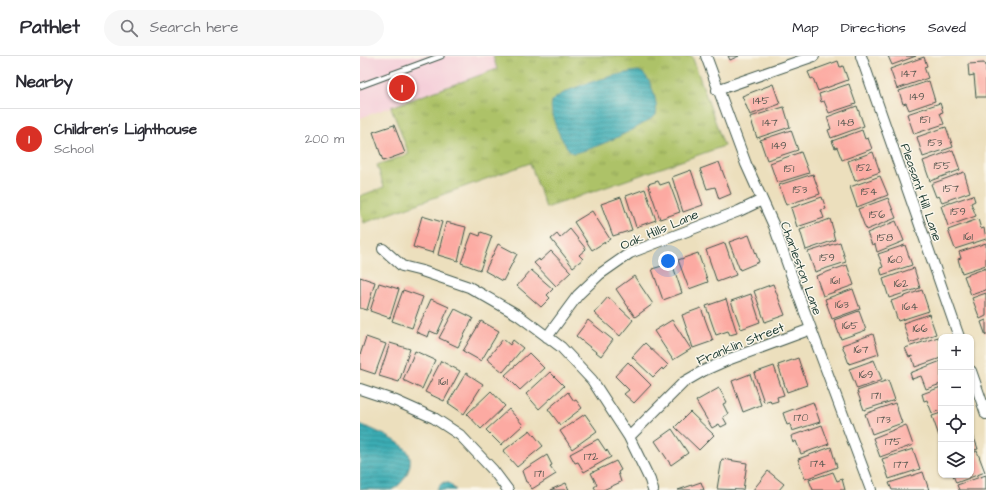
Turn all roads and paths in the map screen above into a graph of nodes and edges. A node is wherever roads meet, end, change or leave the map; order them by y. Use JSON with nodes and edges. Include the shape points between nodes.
{"nodes":[{"id":1,"x":441,"y":56,"type":"edge"},
{"id":2,"x":706,"y":56,"type":"edge"},
{"id":3,"x":814,"y":56,"type":"edge"},
{"id":4,"x":861,"y":56,"type":"edge"},
{"id":5,"x":360,"y":86,"type":"edge"},
{"id":6,"x":717,"y":90,"type":"junction"},
{"id":7,"x":762,"y":200,"type":"junction"},
{"id":8,"x":383,"y":249,"type":"dead end"},
{"id":9,"x":811,"y":330,"type":"junction"},
{"id":10,"x":958,"y":334,"type":"edge"},
{"id":11,"x":547,"y":337,"type":"junction"},
{"id":12,"x":974,"y":380,"type":"edge"},
{"id":13,"x":360,"y":389,"type":"edge"},
{"id":14,"x":986,"y":414,"type":"edge"},
{"id":15,"x":629,"y":437,"type":"junction"},
{"id":16,"x":508,"y":490,"type":"edge"},
{"id":17,"x":653,"y":490,"type":"edge"},
{"id":18,"x":871,"y":490,"type":"edge"}],
"edges":[{"from":1,"to":5,"type":"lane"},
{"from":2,"to":6,"type":"street","name":"Charleston Lane"},
{"from":3,"to":6,"type":"street"},
{"from":4,"to":10,"type":"street","name":"Pleasant Hill Lane"},
{"from":6,"to":7,"type":"street","name":"Charleston Lane"},
{"from":7,"to":9,"type":"street","name":"Charleston Lane","via":[[774,226]]},
{"from":7,"to":11,"type":"street","name":"Oak Hills Lane","via":[[630,253],[600,274],[578,295]]},
{"from":8,"to":11,"type":"street","via":[[402,266],[469,287],[518,315]]},
{"from":9,"to":15,"type":"street","name":"Franklin Street","via":[[730,359],[684,382]]},
{"from":9,"to":18,"type":"street","name":"Charleston Lane"},
{"from":11,"to":15,"type":"street","via":[[561,347],[592,380]]},
{"from":12,"to":14,"type":"street"},
{"from":13,"to":16,"type":"street","via":[[428,415],[460,436],[493,470]]},
{"from":15,"to":17,"type":"street"}]}
